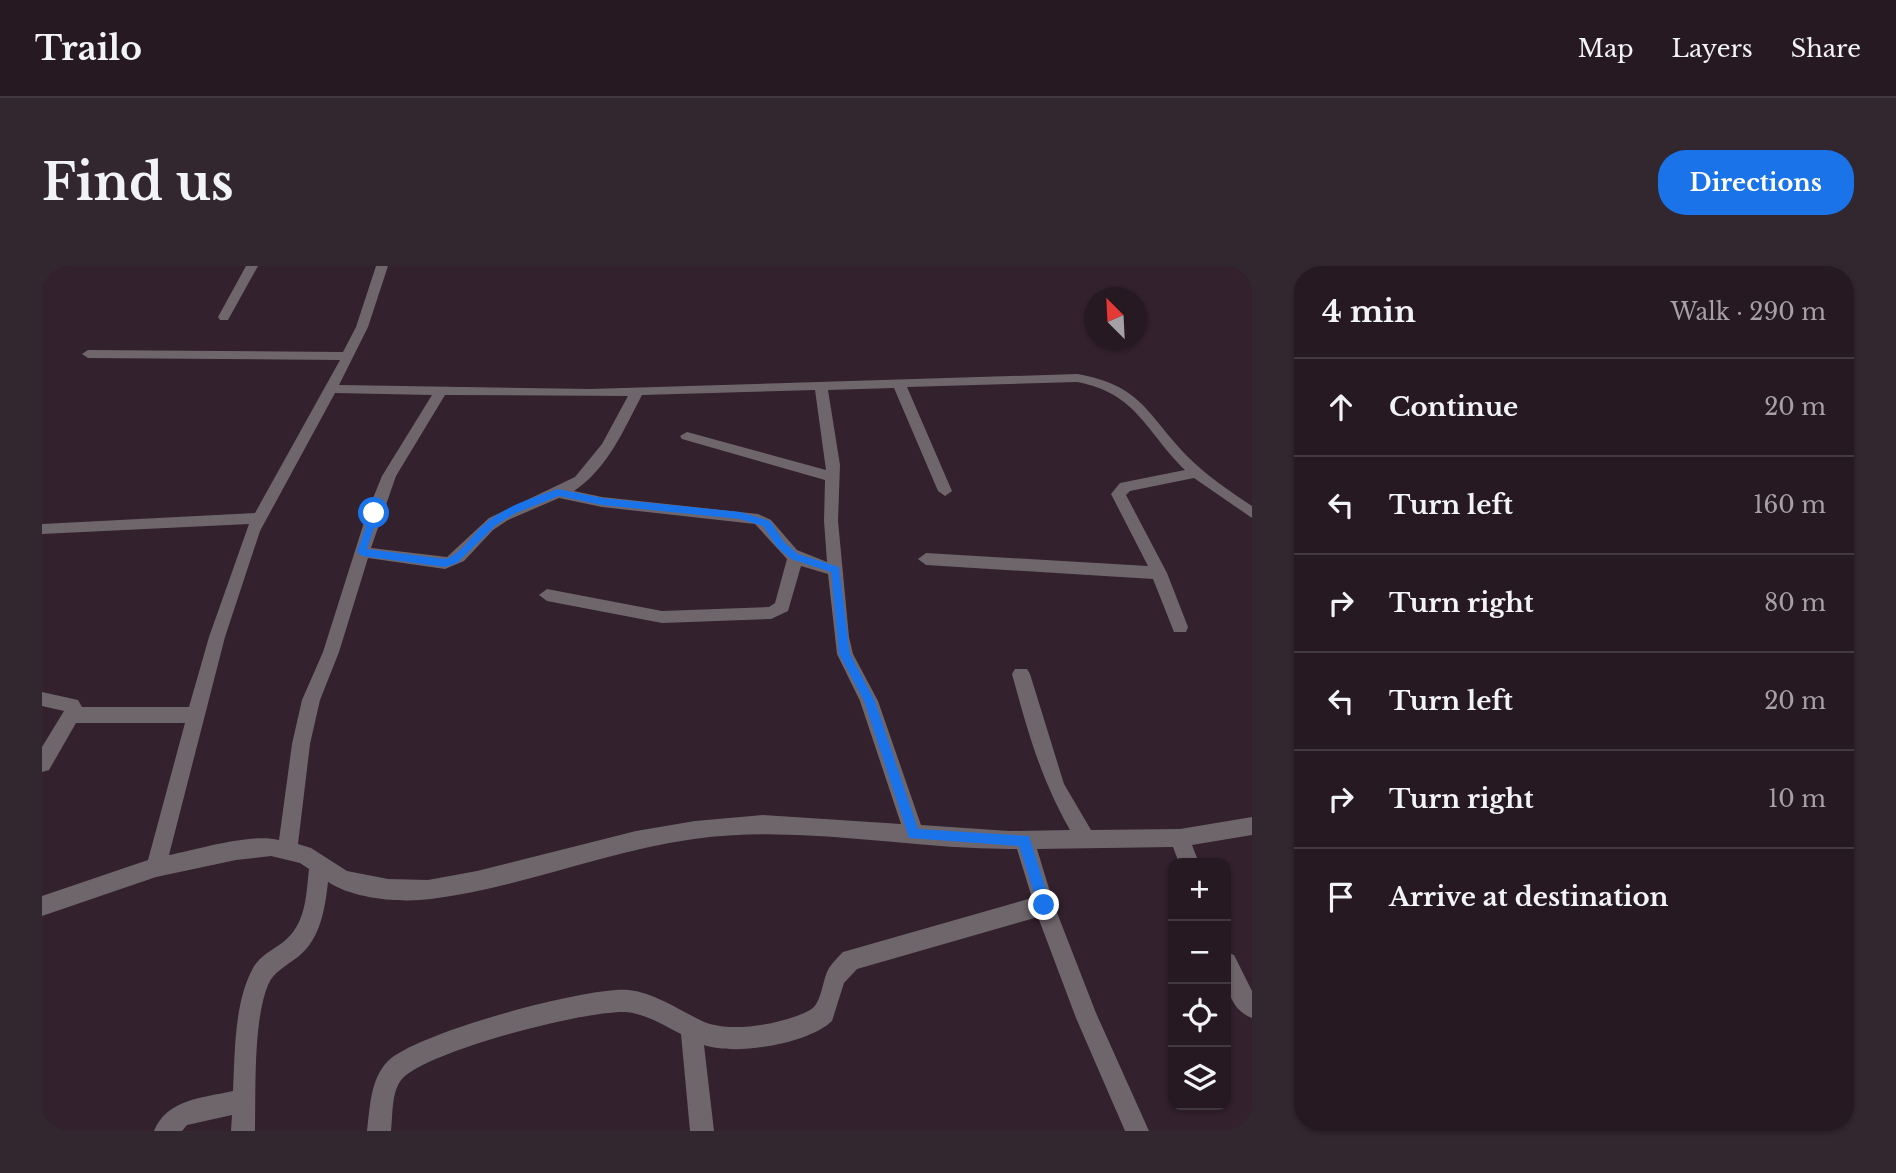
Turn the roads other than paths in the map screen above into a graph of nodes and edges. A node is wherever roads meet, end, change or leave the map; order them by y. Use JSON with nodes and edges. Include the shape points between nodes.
{"nodes":[{"id":1,"x":252,"y":266,"type":"edge"},
{"id":2,"x":382,"y":266,"type":"edge"},
{"id":3,"x":224,"y":317,"type":"dead end"},
{"id":4,"x":88,"y":354,"type":"dead end"},
{"id":5,"x":348,"y":356,"type":"junction"},
{"id":6,"x":899,"y":383,"type":"junction"},
{"id":7,"x":821,"y":386,"type":"junction"},
{"id":8,"x":330,"y":390,"type":"junction"},
{"id":9,"x":441,"y":391,"type":"junction"},
{"id":10,"x":637,"y":392,"type":"junction"},
{"id":11,"x":687,"y":436,"type":"dead end"},
{"id":12,"x":1197,"y":473,"type":"junction"},
{"id":13,"x":832,"y":477,"type":"junction"},
{"id":14,"x":945,"y":491,"type":"dead end"},
{"id":15,"x":558,"y":493,"type":"junction"},
{"id":16,"x":1252,"y":513,"type":"edge"},
{"id":17,"x":259,"y":518,"type":"junction"},
{"id":18,"x":42,"y":529,"type":"edge"},
{"id":19,"x":362,"y":552,"type":"junction"},
{"id":20,"x":794,"y":557,"type":"junction"},
{"id":21,"x":926,"y":559,"type":"dead end"},
{"id":22,"x":836,"y":570,"type":"junction"},
{"id":23,"x":1159,"y":573,"type":"junction"},
{"id":24,"x":547,"y":595,"type":"dead end"},
{"id":25,"x":1180,"y":627,"type":"dead end"},
{"id":26,"x":1021,"y":674,"type":"dead end"},
{"id":27,"x":42,"y":699,"type":"edge"},
{"id":28,"x":72,"y":715,"type":"junction"},
{"id":29,"x":197,"y":715,"type":"junction"},
{"id":30,"x":42,"y":764,"type":"edge"},
{"id":31,"x":1252,"y":826,"type":"edge"},
{"id":32,"x":914,"y":834,"type":"junction"},
{"id":33,"x":1085,"y":838,"type":"junction"},
{"id":34,"x":1180,"y":838,"type":"junction"},
{"id":35,"x":1024,"y":840,"type":"junction"},
{"id":36,"x":287,"y":851,"type":"junction"},
{"id":37,"x":1187,"y":858,"type":"edge"},
{"id":38,"x":319,"y":866,"type":"junction"},
{"id":39,"x":156,"y":867,"type":"junction"},
{"id":40,"x":1044,"y":905,"type":"junction"},
{"id":41,"x":42,"y":906,"type":"edge"},
{"id":42,"x":1231,"y":973,"type":"edge"},
{"id":43,"x":1252,"y":1007,"type":"edge"},
{"id":44,"x":691,"y":1027,"type":"junction"},
{"id":45,"x":244,"y":1100,"type":"junction"},
{"id":46,"x":166,"y":1131,"type":"edge"},
{"id":47,"x":243,"y":1131,"type":"edge"},
{"id":48,"x":379,"y":1131,"type":"edge"},
{"id":49,"x":702,"y":1131,"type":"edge"},
{"id":50,"x":1137,"y":1131,"type":"edge"}],
"edges":[{"from":1,"to":3,"type":"street"},
{"from":2,"to":5,"type":"street"},
{"from":4,"to":5,"type":"street"},
{"from":5,"to":8,"type":"street"},
{"from":6,"to":7,"type":"street"},
{"from":6,"to":12,"type":"street","via":[[1096,380],[1133,399]]},
{"from":6,"to":14,"type":"street"},
{"from":7,"to":10,"type":"street"},
{"from":7,"to":13,"type":"street"},
{"from":8,"to":9,"type":"street"},
{"from":8,"to":17,"type":"street"},
{"from":9,"to":10,"type":"street"},
{"from":9,"to":19,"type":"street","via":[[389,476]]},
{"from":10,"to":15,"type":"street","via":[[600,458]]},
{"from":11,"to":13,"type":"street"},
{"from":12,"to":16,"type":"street"},
{"from":12,"to":23,"type":"street","via":[[1125,487],[1118,494]]},
{"from":13,"to":22,"type":"street"},
{"from":15,"to":19,"type":"street","via":[[493,522],[452,562]]},
{"from":15,"to":20,"type":"street","via":[[758,519]]},
{"from":17,"to":18,"type":"street"},
{"from":17,"to":29,"type":"street","via":[[217,637]]},
{"from":19,"to":36,"type":"street","via":[[311,700]]},
{"from":20,"to":22,"type":"street"},
{"from":20,"to":24,"type":"street","via":[[782,607],[771,613],[662,617]]},
{"from":21,"to":23,"type":"street"},
{"from":22,"to":32,"type":"street","via":[[845,654],[869,701]]},
{"from":23,"to":25,"type":"street"},
{"from":26,"to":33,"type":"street","via":[[1056,788]]},
{"from":27,"to":28,"type":"street","via":[[72,705]]},
{"from":28,"to":29,"type":"street"},
{"from":28,"to":30,"type":"street"},
{"from":29,"to":39,"type":"street"},
{"from":31,"to":34,"type":"street"},
{"from":32,"to":35,"type":"street"},
{"from":32,"to":38,"type":"street","via":[[763,824],[695,830],[429,890],[388,889],[343,880]]},
{"from":33,"to":34,"type":"street"},
{"from":33,"to":35,"type":"street"},
{"from":34,"to":37,"type":"street"},
{"from":35,"to":40,"type":"street"},
{"from":36,"to":38,"type":"street","via":[[304,855]]},
{"from":36,"to":39,"type":"street","via":[[271,847],[236,851]]},
{"from":38,"to":45,"type":"street","via":[[308,928],[298,943],[268,965],[257,987]]},
{"from":39,"to":41,"type":"street"},
{"from":40,"to":44,"type":"street","via":[[851,960],[831,982],[824,1015],[813,1020],[747,1038],[723,1038]]},
{"from":40,"to":50,"type":"street"},
{"from":42,"to":43,"type":"street"},
{"from":44,"to":48,"type":"street","via":[[648,1005],[624,1001],[588,1004],[417,1055],[389,1073]]},
{"from":44,"to":49,"type":"street"},
{"from":45,"to":46,"type":"street","via":[[180,1115]]},
{"from":45,"to":47,"type":"street"}]}
